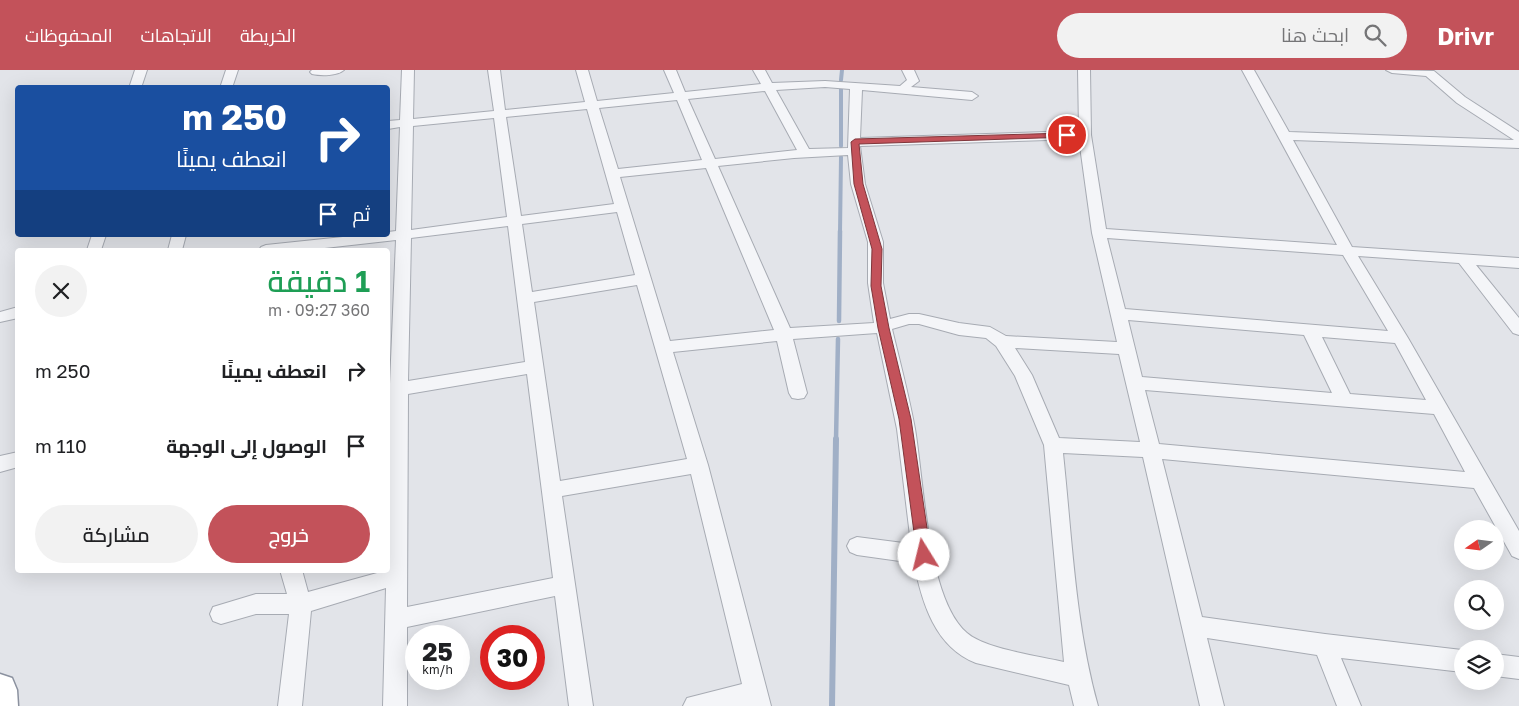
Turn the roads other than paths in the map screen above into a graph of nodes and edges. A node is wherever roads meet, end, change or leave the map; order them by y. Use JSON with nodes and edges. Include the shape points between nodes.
{"nodes":[{"id":1,"x":141,"y":70,"type":"edge"},
{"id":2,"x":232,"y":70,"type":"edge"},
{"id":3,"x":338,"y":70,"type":"edge"},
{"id":4,"x":408,"y":70,"type":"edge"},
{"id":5,"x":494,"y":70,"type":"edge"},
{"id":6,"x":582,"y":70,"type":"edge"},
{"id":7,"x":670,"y":70,"type":"edge"},
{"id":8,"x":759,"y":70,"type":"edge"},
{"id":9,"x":835,"y":70,"type":"edge"},
{"id":10,"x":908,"y":70,"type":"edge"},
{"id":11,"x":1084,"y":70,"type":"edge"},
{"id":12,"x":1248,"y":70,"type":"edge"},
{"id":13,"x":1392,"y":70,"type":"edge"},
{"id":14,"x":1428,"y":72,"type":"edge"},
{"id":15,"x":315,"y":74,"type":"edge"},
{"id":16,"x":833,"y":84,"type":"junction"},
{"id":17,"x":136,"y":85,"type":"edge"},
{"id":18,"x":227,"y":85,"type":"edge"},
{"id":19,"x":856,"y":86,"type":"junction"},
{"id":20,"x":769,"y":87,"type":"junction"},
{"id":21,"x":904,"y":89,"type":"junction"},
{"id":22,"x":681,"y":95,"type":"junction"},
{"id":23,"x":972,"y":96,"type":"dead end"},
{"id":24,"x":592,"y":104,"type":"junction"},
{"id":25,"x":499,"y":113,"type":"junction"},
{"id":26,"x":406,"y":123,"type":"junction"},
{"id":27,"x":390,"y":125,"type":"edge"},
{"id":28,"x":1085,"y":135,"type":"junction"},
{"id":29,"x":1284,"y":136,"type":"junction"},
{"id":30,"x":1519,"y":138,"type":"edge"},
{"id":31,"x":1519,"y":144,"type":"edge"},
{"id":32,"x":855,"y":146,"type":"junction"},
{"id":33,"x":805,"y":153,"type":"junction"},
{"id":34,"x":709,"y":163,"type":"junction"},
{"id":35,"x":612,"y":174,"type":"junction"},
{"id":36,"x":622,"y":208,"type":"junction"},
{"id":37,"x":516,"y":221,"type":"junction"},
{"id":38,"x":1099,"y":233,"type":"junction"},
{"id":39,"x":402,"y":235,"type":"junction"},
{"id":40,"x":390,"y":236,"type":"edge"},
{"id":41,"x":376,"y":237,"type":"edge"},
{"id":42,"x":283,"y":244,"type":"edge"},
{"id":43,"x":1347,"y":250,"type":"junction"},
{"id":44,"x":1463,"y":258,"type":"junction"},
{"id":45,"x":1519,"y":263,"type":"edge"},
{"id":46,"x":643,"y":279,"type":"junction"},
{"id":47,"x":525,"y":298,"type":"junction"},
{"id":48,"x":15,"y":313,"type":"edge"},
{"id":49,"x":1118,"y":314,"type":"junction"},
{"id":50,"x":0,"y":317,"type":"edge"},
{"id":51,"x":883,"y":328,"type":"junction"},
{"id":52,"x":1519,"y":329,"type":"edge"},
{"id":53,"x":1310,"y":330,"type":"junction"},
{"id":54,"x":784,"y":334,"type":"junction"},
{"id":55,"x":1400,"y":338,"type":"junction"},
{"id":56,"x":1002,"y":342,"type":"junction"},
{"id":57,"x":665,"y":347,"type":"junction"},
{"id":58,"x":1126,"y":348,"type":"junction"},
{"id":59,"x":534,"y":367,"type":"junction"},
{"id":60,"x":1134,"y":383,"type":"junction"},
{"id":61,"x":393,"y":390,"type":"edge"},
{"id":62,"x":798,"y":393,"type":"dead end"},
{"id":63,"x":1344,"y":399,"type":"junction"},
{"id":64,"x":1439,"y":408,"type":"junction"},
{"id":65,"x":1053,"y":445,"type":"junction"},
{"id":66,"x":1150,"y":450,"type":"junction"},
{"id":67,"x":15,"y":460,"type":"edge"},
{"id":68,"x":0,"y":464,"type":"edge"},
{"id":69,"x":698,"y":465,"type":"junction"},
{"id":70,"x":1479,"y":481,"type":"junction"},
{"id":71,"x":552,"y":490,"type":"junction"},
{"id":72,"x":856,"y":546,"type":"dead end"},
{"id":73,"x":1519,"y":550,"type":"edge"},
{"id":74,"x":924,"y":555,"type":"junction"},
{"id":75,"x":293,"y":573,"type":"edge"},
{"id":76,"x":396,"y":576,"type":"junction"},
{"id":77,"x":564,"y":585,"type":"junction"},
{"id":78,"x":301,"y":604,"type":"junction"},
{"id":79,"x":220,"y":614,"type":"dead end"},
{"id":80,"x":396,"y":619,"type":"junction"},
{"id":81,"x":1193,"y":626,"type":"junction"},
{"id":82,"x":1325,"y":645,"type":"junction"},
{"id":83,"x":1454,"y":660,"type":"edge"},
{"id":84,"x":1504,"y":666,"type":"edge"},
{"id":85,"x":1519,"y":668,"type":"edge"},
{"id":86,"x":1078,"y":676,"type":"junction"},
{"id":87,"x":0,"y":690,"type":"edge"},
{"id":88,"x":757,"y":699,"type":"edge"},
{"id":89,"x":1,"y":706,"type":"edge"},
{"id":90,"x":290,"y":706,"type":"edge"},
{"id":91,"x":395,"y":706,"type":"edge"},
{"id":92,"x":582,"y":706,"type":"edge"},
{"id":93,"x":695,"y":706,"type":"edge"},
{"id":94,"x":1086,"y":706,"type":"edge"},
{"id":95,"x":1212,"y":706,"type":"edge"},
{"id":96,"x":1348,"y":706,"type":"edge"}],
"edges":[{"from":1,"to":17,"type":"street"},
{"from":2,"to":18,"type":"street"},
{"from":3,"to":15,"type":"street"},
{"from":4,"to":26,"type":"street"},
{"from":5,"to":25,"type":"street"},
{"from":6,"to":24,"type":"street"},
{"from":7,"to":22,"type":"street"},
{"from":8,"to":20,"type":"street"},
{"from":9,"to":16,"type":"street"},
{"from":10,"to":21,"type":"street","via":[[913,81]]},
{"from":11,"to":28,"type":"street"},
{"from":12,"to":29,"type":"street"},
{"from":13,"to":14,"type":"street"},
{"from":14,"to":30,"type":"street","via":[[1461,100]]},
{"from":16,"to":19,"type":"street"},
{"from":16,"to":20,"type":"street"},
{"from":19,"to":21,"type":"street"},
{"from":19,"to":32,"type":"street"},
{"from":20,"to":22,"type":"street"},
{"from":20,"to":33,"type":"street"},
{"from":21,"to":23,"type":"street"},
{"from":22,"to":24,"type":"street"},
{"from":22,"to":34,"type":"street"},
{"from":24,"to":25,"type":"street"},
{"from":24,"to":35,"type":"street"},
{"from":25,"to":26,"type":"street"},
{"from":25,"to":37,"type":"street"},
{"from":26,"to":27,"type":"street"},
{"from":26,"to":39,"type":"street"},
{"from":28,"to":32,"type":"street"},
{"from":28,"to":38,"type":"street"},
{"from":29,"to":31,"type":"street"},
{"from":29,"to":43,"type":"street"},
{"from":32,"to":33,"type":"street"},
{"from":32,"to":51,"type":"street","via":[[858,184],[877,249],[876,286]]},
{"from":33,"to":34,"type":"street"},
{"from":34,"to":35,"type":"street"},
{"from":34,"to":54,"type":"street"},
{"from":35,"to":36,"type":"street"},
{"from":36,"to":37,"type":"street"},
{"from":36,"to":46,"type":"street"},
{"from":37,"to":39,"type":"street"},
{"from":37,"to":47,"type":"street"},
{"from":38,"to":43,"type":"street"},
{"from":38,"to":49,"type":"street"},
{"from":39,"to":40,"type":"street"},
{"from":39,"to":61,"type":"street"},
{"from":41,"to":42,"type":"street"},
{"from":43,"to":44,"type":"street"},
{"from":43,"to":55,"type":"street"},
{"from":44,"to":45,"type":"street"},
{"from":44,"to":52,"type":"street"},
{"from":46,"to":47,"type":"street"},
{"from":46,"to":57,"type":"street"},
{"from":47,"to":59,"type":"street"},
{"from":48,"to":50,"type":"street"},
{"from":49,"to":53,"type":"street"},
{"from":49,"to":58,"type":"street"},
{"from":51,"to":54,"type":"street"},
{"from":51,"to":56,"type":"street","via":[[919,319],[990,333]]},
{"from":51,"to":74,"type":"street","via":[[904,416]]},
{"from":53,"to":55,"type":"street"},
{"from":53,"to":63,"type":"street"},
{"from":54,"to":57,"type":"street"},
{"from":54,"to":62,"type":"street"},
{"from":55,"to":64,"type":"street"},
{"from":56,"to":58,"type":"street"},
{"from":56,"to":65,"type":"street","via":[[1023,375]]},
{"from":57,"to":69,"type":"street"},
{"from":58,"to":60,"type":"street"},
{"from":59,"to":61,"type":"street"},
{"from":59,"to":71,"type":"street"},
{"from":60,"to":63,"type":"street"},
{"from":60,"to":66,"type":"street"},
{"from":61,"to":76,"type":"street"},
{"from":63,"to":64,"type":"street"},
{"from":64,"to":70,"type":"street"},
{"from":65,"to":66,"type":"street"},
{"from":65,"to":86,"type":"street","via":[[1067,599]]},
{"from":66,"to":70,"type":"street"},
{"from":66,"to":81,"type":"street"},
{"from":67,"to":68,"type":"street"},
{"from":69,"to":71,"type":"street"},
{"from":69,"to":88,"type":"street"},
{"from":70,"to":73,"type":"street"},
{"from":71,"to":77,"type":"street"},
{"from":72,"to":74,"type":"street"},
{"from":74,"to":86,"type":"street","via":[[941,614],[953,637],[964,646],[976,652]]},
{"from":75,"to":78,"type":"street"},
{"from":76,"to":78,"type":"street"},
{"from":76,"to":80,"type":"street"},
{"from":77,"to":80,"type":"street"},
{"from":77,"to":92,"type":"street"},
{"from":78,"to":79,"type":"street","via":[[256,604]]},
{"from":78,"to":90,"type":"street"},
{"from":80,"to":91,"type":"street"},
{"from":81,"to":82,"type":"street"},
{"from":81,"to":95,"type":"street"},
{"from":82,"to":83,"type":"street"},
{"from":82,"to":96,"type":"street"},
{"from":84,"to":85,"type":"street"},
{"from":86,"to":94,"type":"street"},
{"from":87,"to":89,"type":"highway"},
{"from":88,"to":93,"type":"street"}]}
